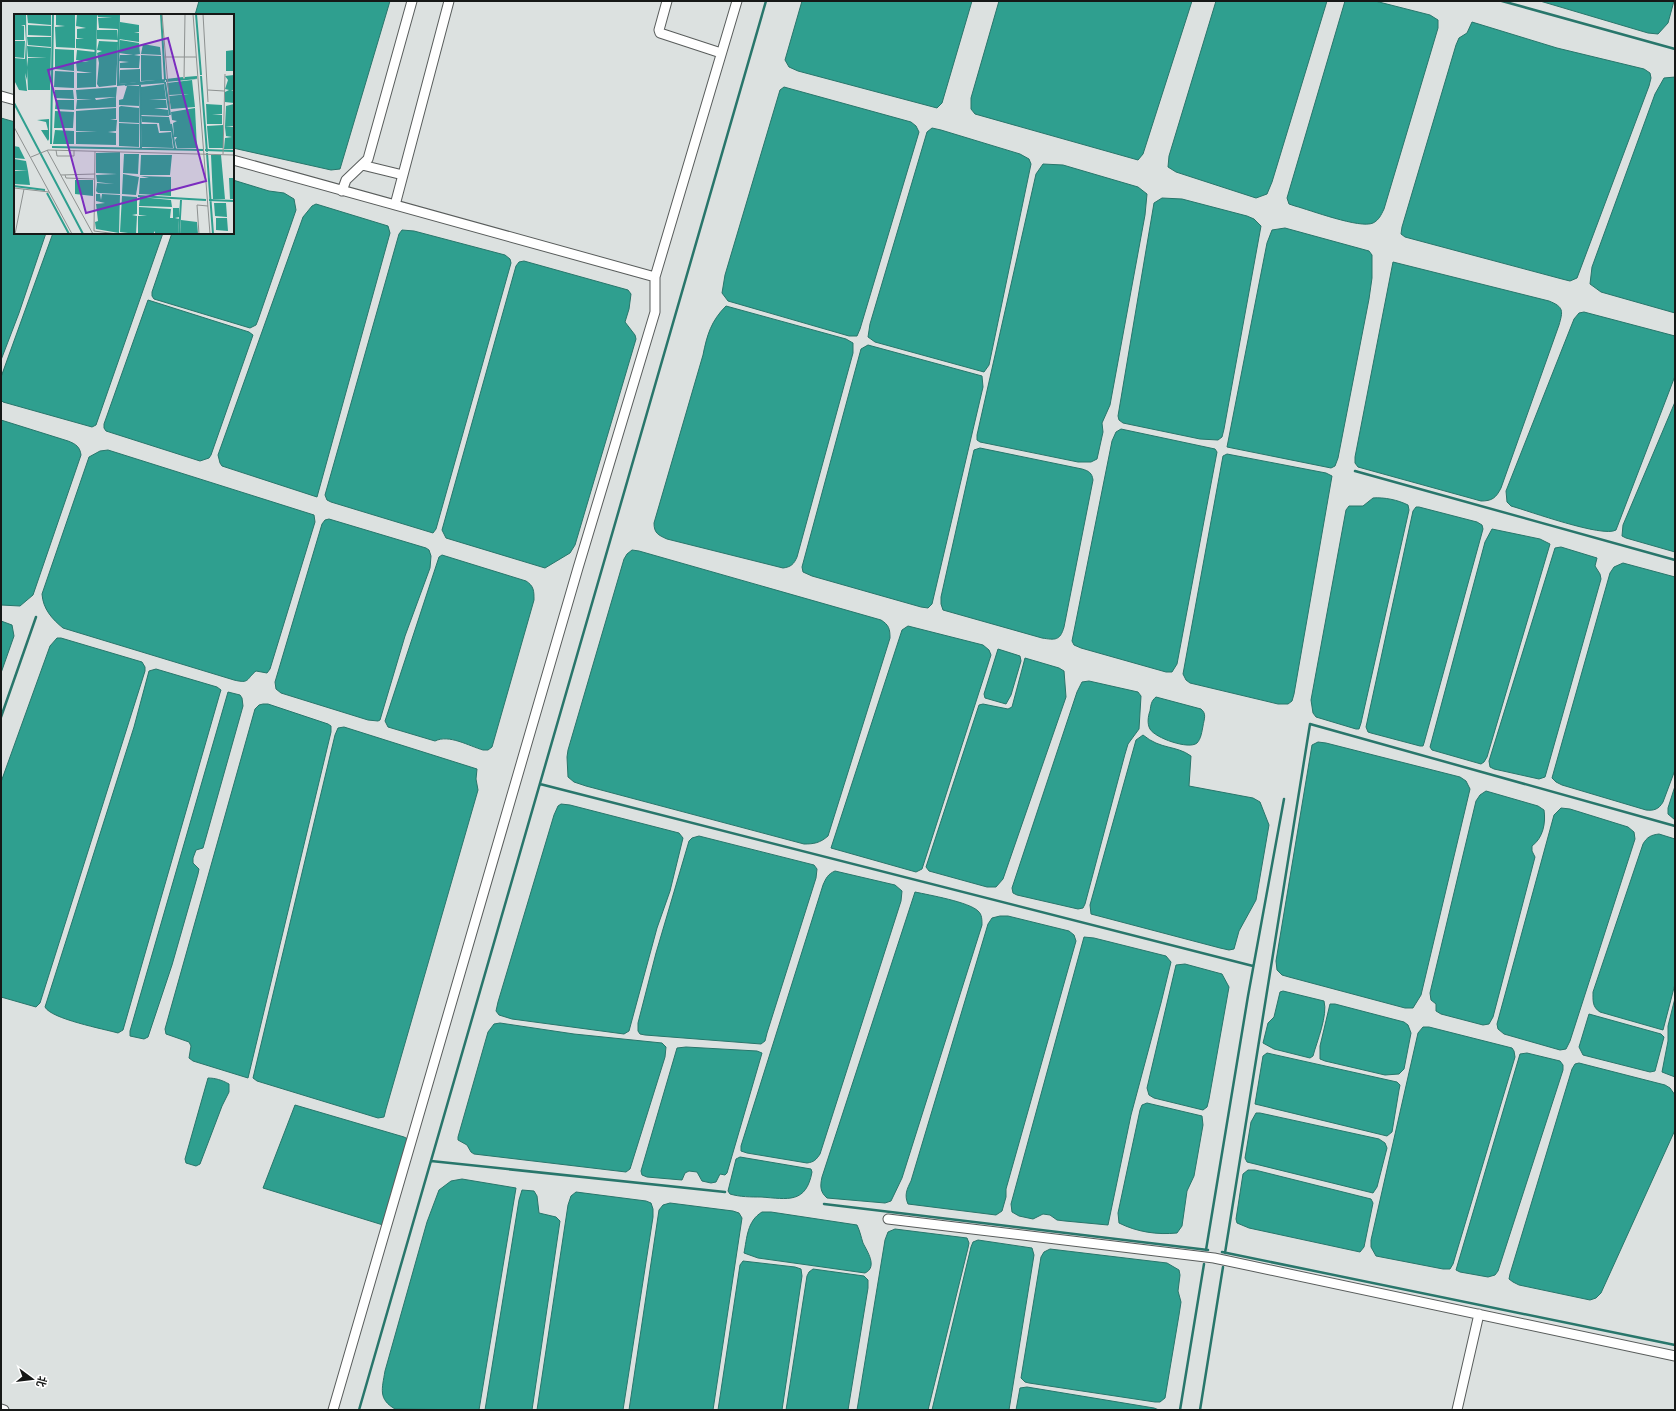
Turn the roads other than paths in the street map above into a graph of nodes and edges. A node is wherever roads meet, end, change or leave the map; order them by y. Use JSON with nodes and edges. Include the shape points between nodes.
{"nodes":[{"id":1,"x":412,"y":1,"type":"edge"},
{"id":2,"x":449,"y":1,"type":"edge"},
{"id":3,"x":667,"y":1,"type":"edge"},
{"id":4,"x":737,"y":1,"type":"edge"},
{"id":5,"x":721,"y":53,"type":"junction"},
{"id":6,"x":1,"y":96,"type":"edge"},
{"id":7,"x":14,"y":100,"type":"edge"},
{"id":8,"x":234,"y":160,"type":"edge"},
{"id":9,"x":362,"y":164,"type":"junction"},
{"id":10,"x":404,"y":175,"type":"junction"},
{"id":11,"x":342,"y":190,"type":"junction"},
{"id":12,"x":396,"y":205,"type":"junction"},
{"id":13,"x":655,"y":277,"type":"junction"},
{"id":14,"x":888,"y":1219,"type":"dead end"},
{"id":15,"x":1479,"y":1314,"type":"junction"},
{"id":16,"x":1675,"y":1356,"type":"edge"},
{"id":17,"x":333,"y":1410,"type":"edge"},
{"id":18,"x":1457,"y":1410,"type":"edge"}],
"edges":[{"from":1,"to":9,"type":"street","via":[[368,159]]},
{"from":2,"to":10,"type":"street"},
{"from":3,"to":5,"type":"street","via":[[660,33]]},
{"from":4,"to":5,"type":"street"},
{"from":5,"to":13,"type":"street"},
{"from":6,"to":7,"type":"street"},
{"from":8,"to":11,"type":"street"},
{"from":9,"to":10,"type":"street"},
{"from":9,"to":11,"type":"street","via":[[346,180]]},
{"from":10,"to":12,"type":"street"},
{"from":11,"to":12,"type":"street"},
{"from":12,"to":13,"type":"street"},
{"from":13,"to":17,"type":"street","via":[[655,312]]},
{"from":14,"to":15,"type":"street","via":[[1214,1258]]},
{"from":15,"to":16,"type":"street"},
{"from":15,"to":18,"type":"street"}]}
